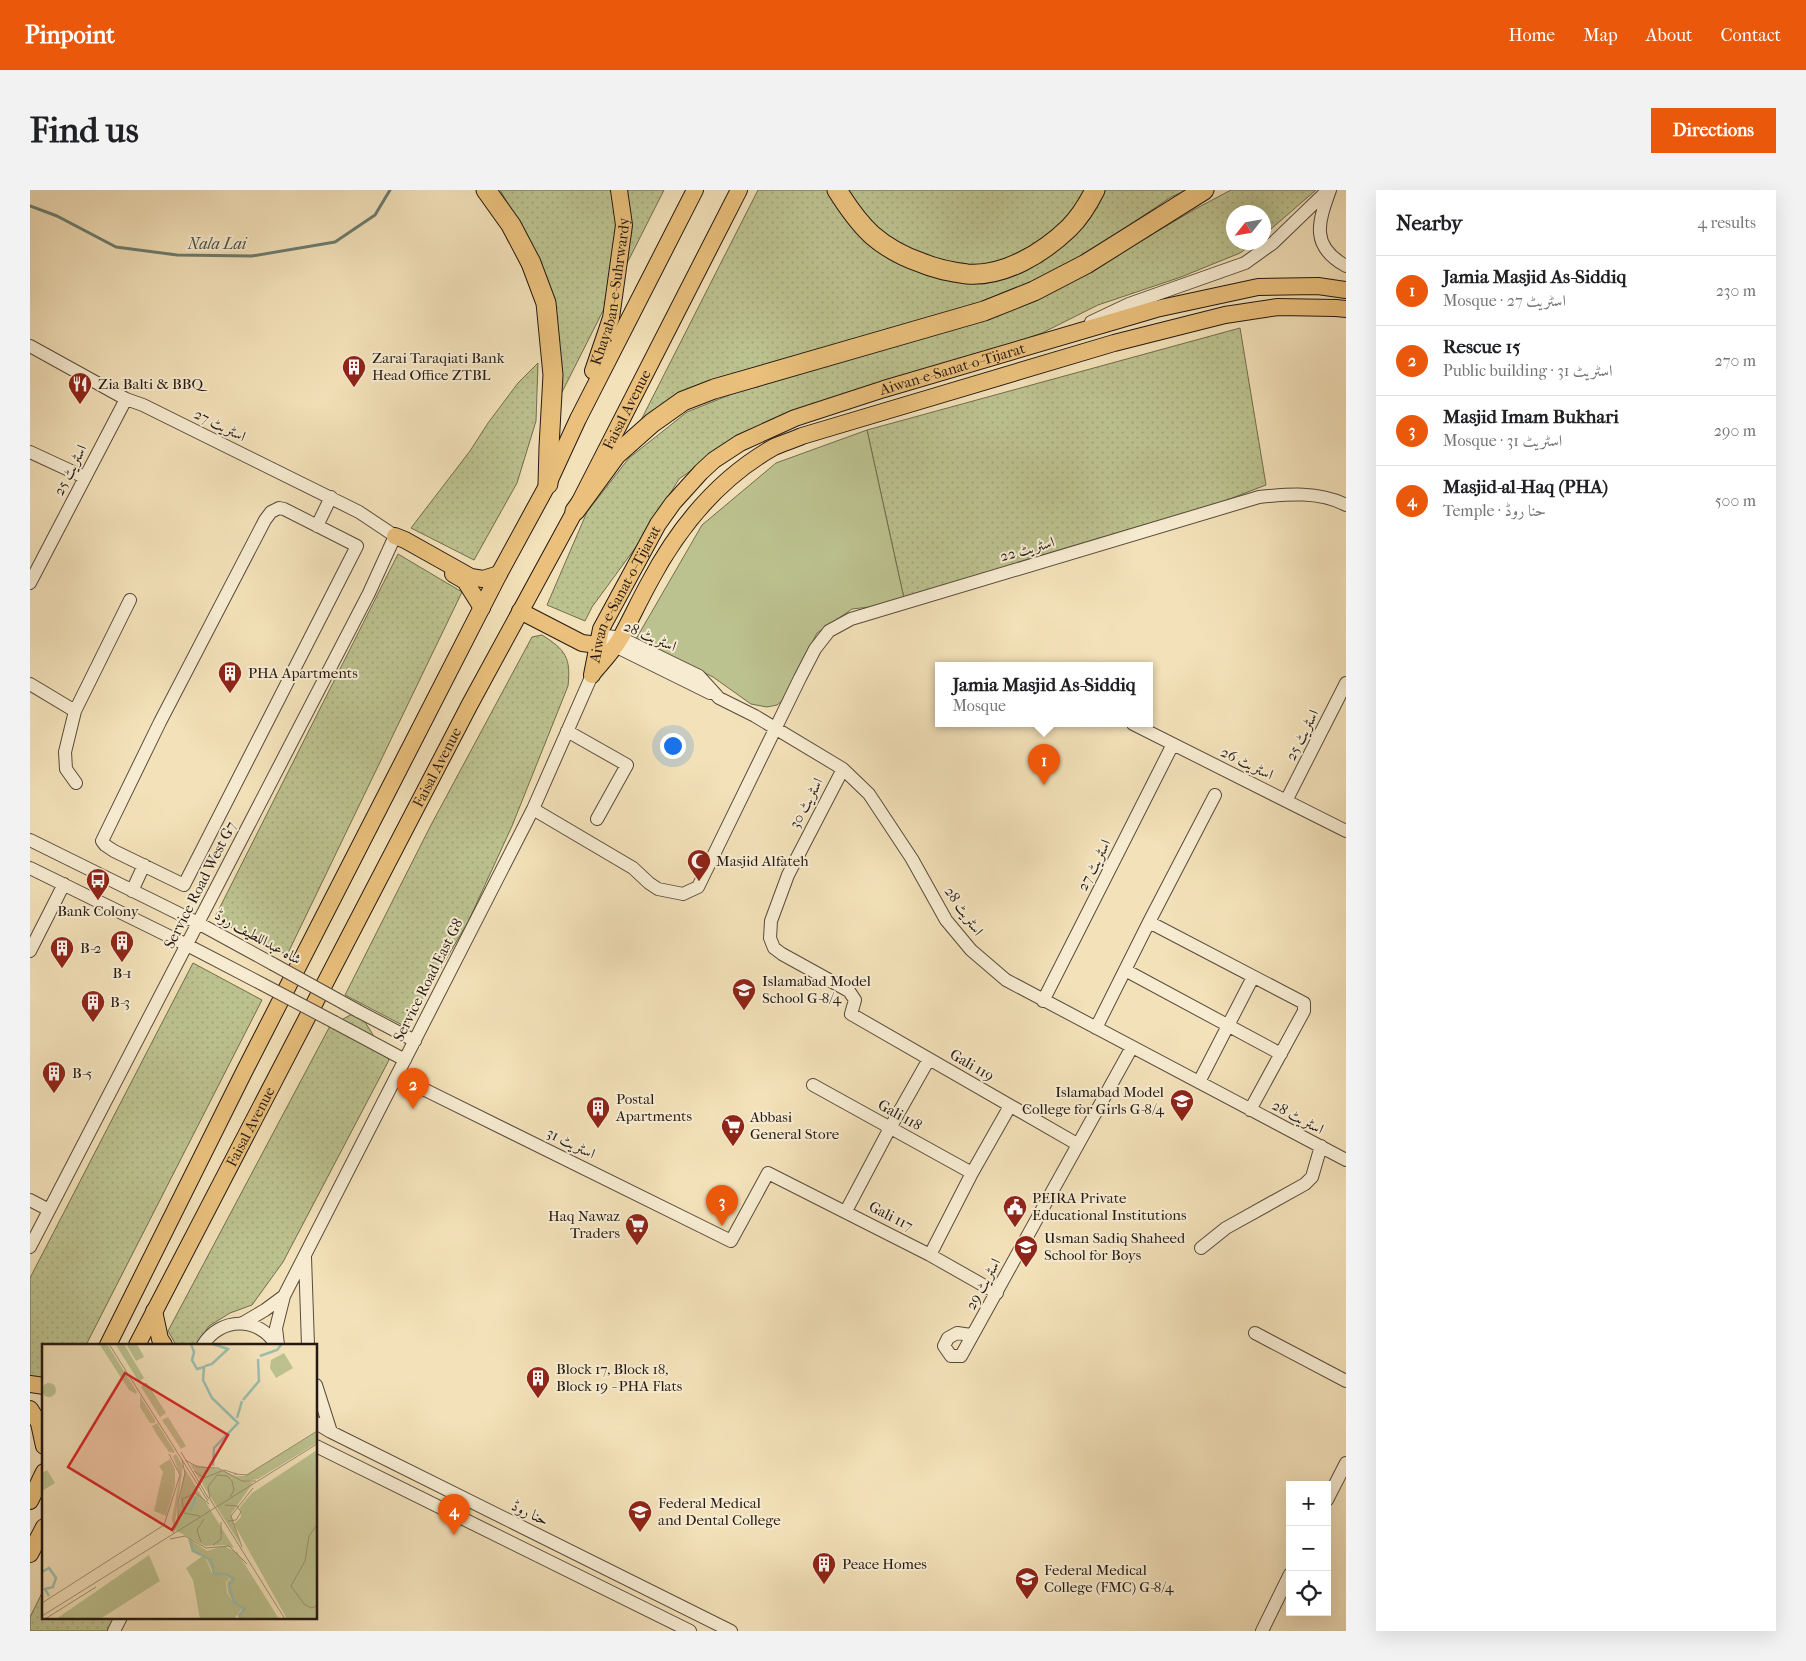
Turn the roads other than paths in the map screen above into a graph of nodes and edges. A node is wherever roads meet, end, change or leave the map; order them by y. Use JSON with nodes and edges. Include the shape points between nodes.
{"nodes":[{"id":1,"x":695,"y":190,"type":"edge"},
{"id":2,"x":739,"y":190,"type":"edge"},
{"id":3,"x":837,"y":190,"type":"edge"},
{"id":4,"x":1095,"y":190,"type":"edge"},
{"id":5,"x":1204,"y":190,"type":"edge"},
{"id":6,"x":1329,"y":190,"type":"edge"},
{"id":7,"x":620,"y":192,"type":"edge"},
{"id":8,"x":491,"y":196,"type":"edge"},
{"id":9,"x":1346,"y":266,"type":"edge"},
{"id":10,"x":1346,"y":290,"type":"edge"},
{"id":11,"x":1221,"y":293,"type":"junction"},
{"id":12,"x":1346,"y":310,"type":"edge"},
{"id":13,"x":1225,"y":315,"type":"junction"},
{"id":14,"x":1057,"y":339,"type":"junction"},
{"id":15,"x":30,"y":346,"type":"edge"},
{"id":16,"x":126,"y":399,"type":"junction"},
{"id":17,"x":578,"y":418,"type":"junction"},
{"id":18,"x":30,"y":452,"type":"edge"},
{"id":19,"x":84,"y":477,"type":"junction"},
{"id":20,"x":548,"y":484,"type":"junction"},
{"id":21,"x":331,"y":497,"type":"junction"},
{"id":22,"x":1346,"y":505,"type":"edge"},
{"id":23,"x":576,"y":510,"type":"junction"},
{"id":24,"x":317,"y":526,"type":"junction"},
{"id":25,"x":395,"y":536,"type":"junction"},
{"id":26,"x":632,"y":573,"type":"junction"},
{"id":27,"x":499,"y":574,"type":"junction"},
{"id":28,"x":649,"y":582,"type":"junction"},
{"id":29,"x":30,"y":583,"type":"edge"},
{"id":30,"x":130,"y":600,"type":"dead end"},
{"id":31,"x":482,"y":608,"type":"junction"},
{"id":32,"x":520,"y":611,"type":"junction"},
{"id":33,"x":599,"y":640,"type":"junction"},
{"id":34,"x":618,"y":642,"type":"junction"},
{"id":35,"x":592,"y":675,"type":"junction"},
{"id":36,"x":1346,"y":683,"type":"edge"},
{"id":37,"x":30,"y":684,"type":"edge"},
{"id":38,"x":75,"y":710,"type":"junction"},
{"id":39,"x":1139,"y":727,"type":"edge"},
{"id":40,"x":775,"y":728,"type":"junction"},
{"id":41,"x":567,"y":731,"type":"junction"},
{"id":42,"x":1173,"y":744,"type":"junction"},
{"id":43,"x":843,"y":768,"type":"junction"},
{"id":44,"x":76,"y":783,"type":"dead end"},
{"id":45,"x":1215,"y":795,"type":"dead end"},
{"id":46,"x":1286,"y":801,"type":"junction"},
{"id":47,"x":533,"y":810,"type":"junction"},
{"id":48,"x":598,"y":819,"type":"dead end"},
{"id":49,"x":1346,"y":831,"type":"edge"},
{"id":50,"x":30,"y":840,"type":"edge"},
{"id":51,"x":144,"y":865,"type":"junction"},
{"id":52,"x":30,"y":868,"type":"edge"},
{"id":53,"x":64,"y":884,"type":"junction"},
{"id":54,"x":132,"y":891,"type":"junction"},
{"id":55,"x":1149,"y":922,"type":"junction"},
{"id":56,"x":198,"y":923,"type":"junction"},
{"id":57,"x":188,"y":945,"type":"junction"},
{"id":58,"x":30,"y":951,"type":"edge"},
{"id":59,"x":1125,"y":970,"type":"junction"},
{"id":60,"x":1253,"y":977,"type":"junction"},
{"id":61,"x":1043,"y":1001,"type":"junction"},
{"id":62,"x":851,"y":1014,"type":"joint"},
{"id":63,"x":1228,"y":1026,"type":"junction"},
{"id":64,"x":1096,"y":1028,"type":"junction"},
{"id":65,"x":415,"y":1041,"type":"junction"},
{"id":66,"x":1132,"y":1047,"type":"junction"},
{"id":67,"x":1281,"y":1054,"type":"junction"},
{"id":68,"x":929,"y":1059,"type":"junction"},
{"id":69,"x":405,"y":1060,"type":"junction"},
{"id":70,"x":397,"y":1076,"type":"junction"},
{"id":71,"x":1198,"y":1082,"type":"junction"},
{"id":72,"x":813,"y":1085,"type":"dead end"},
{"id":73,"x":1010,"y":1106,"type":"junction"},
{"id":74,"x":1250,"y":1110,"type":"junction"},
{"id":75,"x":890,"y":1128,"type":"junction"},
{"id":76,"x":1078,"y":1144,"type":"junction"},
{"id":77,"x":1320,"y":1146,"type":"junction"},
{"id":78,"x":1346,"y":1160,"type":"edge"},
{"id":79,"x":768,"y":1173,"type":"joint"},
{"id":80,"x":972,"y":1173,"type":"junction"},
{"id":81,"x":30,"y":1200,"type":"edge"},
{"id":82,"x":50,"y":1210,"type":"junction"},
{"id":83,"x":846,"y":1211,"type":"junction"},
{"id":84,"x":30,"y":1248,"type":"edge"},
{"id":85,"x":1201,"y":1248,"type":"dead end"},
{"id":86,"x":305,"y":1255,"type":"junction"},
{"id":87,"x":930,"y":1255,"type":"junction"},
{"id":88,"x":997,"y":1293,"type":"junction"},
{"id":89,"x":284,"y":1296,"type":"junction"},
{"id":90,"x":154,"y":1311,"type":"junction"},
{"id":91,"x":243,"y":1323,"type":"junction"},
{"id":92,"x":971,"y":1335,"type":"dead end"},
{"id":93,"x":1259,"y":1335,"type":"dead end"},
{"id":94,"x":108,"y":1344,"type":"edge"},
{"id":95,"x":138,"y":1344,"type":"edge"},
{"id":96,"x":163,"y":1344,"type":"edge"},
{"id":97,"x":204,"y":1344,"type":"edge"},
{"id":98,"x":276,"y":1344,"type":"edge"},
{"id":99,"x":277,"y":1344,"type":"edge"},
{"id":100,"x":308,"y":1344,"type":"edge"},
{"id":101,"x":1346,"y":1381,"type":"edge"},
{"id":102,"x":318,"y":1391,"type":"edge"},
{"id":103,"x":30,"y":1409,"type":"edge"},
{"id":104,"x":318,"y":1424,"type":"edge"},
{"id":105,"x":331,"y":1432,"type":"junction"},
{"id":106,"x":42,"y":1437,"type":"edge"},
{"id":107,"x":318,"y":1447,"type":"edge"},
{"id":108,"x":1346,"y":1463,"type":"edge"},
{"id":109,"x":42,"y":1476,"type":"edge"},
{"id":110,"x":1331,"y":1492,"type":"edge"},
{"id":111,"x":30,"y":1501,"type":"edge"},
{"id":112,"x":42,"y":1531,"type":"edge"},
{"id":113,"x":30,"y":1554,"type":"edge"},
{"id":114,"x":1286,"y":1582,"type":"edge"},
{"id":115,"x":652,"y":1592,"type":"junction"},
{"id":116,"x":643,"y":1608,"type":"junction"},
{"id":117,"x":120,"y":1618,"type":"edge"},
{"id":118,"x":114,"y":1631,"type":"edge"},
{"id":119,"x":690,"y":1631,"type":"edge"},
{"id":120,"x":730,"y":1631,"type":"edge"},
{"id":121,"x":1262,"y":1631,"type":"edge"}],
"edges":[{"from":1,"to":17,"type":"main road","name":"Faisal Avenue"},
{"from":2,"to":23,"type":"main road","name":"Faisal Avenue"},
{"from":3,"to":4,"type":"highway","via":[[872,235],[900,255],[933,268],[967,274],[1003,269],[1045,248],[1070,227]]},
{"from":5,"to":23,"type":"highway","via":[[1086,264],[1034,291],[984,311],[714,388],[683,401],[616,455]]},
{"from":6,"to":9,"type":"street","via":[[1320,234],[1328,254]]},
{"from":6,"to":14,"type":"street","via":[[1273,242],[1245,263],[1129,304]]},
{"from":7,"to":17,"type":"main road","name":"Khayaban-e-Suhrwardy","via":[[624,225],[611,318]]},
{"from":8,"to":20,"type":"highway","via":[[531,263],[546,303],[553,376]]},
{"from":10,"to":11,"type":"main road","name":"Aiwan-e-Sanat-o-Tijarat","via":[[1284,286]]},
{"from":11,"to":13,"type":"main road"},
{"from":11,"to":14,"type":"main road","name":"Aiwan-e-Sanat-o-Tijarat","via":[[1156,308]]},
{"from":12,"to":13,"type":"main road","name":"Aiwan-e-Sanat-o-Tijarat","via":[[1278,307]]},
{"from":13,"to":28,"type":"main road","name":"Aiwan-e-Sanat-o-Tijarat","via":[[1114,343],[802,436],[775,447],[717,489],[673,543]]},
{"from":14,"to":26,"type":"main road","name":"Aiwan-e-Sanat-o-Tijarat","via":[[812,412],[740,443],[714,460],[673,503]]},
{"from":15,"to":16,"type":"street","name":"اسٹریٹ 27"},
{"from":16,"to":19,"type":"street","name":"اسٹریٹ 25"},
{"from":16,"to":21,"type":"street","name":"اسٹریٹ 27"},
{"from":17,"to":20,"type":"main road","name":"Faisal Avenue"},
{"from":18,"to":19,"type":"street"},
{"from":19,"to":29,"type":"street","name":"اسٹریٹ 25"},
{"from":20,"to":27,"type":"main road","name":"Faisal Avenue"},
{"from":21,"to":24,"type":"street"},
{"from":21,"to":25,"type":"street","name":"اسٹریٹ 27"},
{"from":22,"to":40,"type":"street","name":"اسٹریٹ 22","via":[[1312,495],[1259,497],[851,619],[829,631],[815,649]]},
{"from":23,"to":32,"type":"main road","name":"Faisal Avenue"},
{"from":24,"to":51,"type":"street","via":[[284,509],[271,512],[160,722],[102,841],[114,851]]},
{"from":24,"to":51,"type":"street","via":[[357,546],[184,885]]},
{"from":25,"to":27,"type":"main road","via":[[471,576],[483,579]]},
{"from":25,"to":31,"type":"main road","via":[[404,545],[465,581]]},
{"from":25,"to":56,"type":"street","name":"Service Road West G7","via":[[369,593]]},
{"from":26,"to":28,"type":"main road"},
{"from":26,"to":33,"type":"main road","name":"Aiwan-e-Sanat-o-Tijarat","via":[[601,629]]},
{"from":27,"to":31,"type":"main road","name":"Faisal Avenue"},
{"from":28,"to":34,"type":"main road","name":"Aiwan-e-Sanat-o-Tijarat"},
{"from":30,"to":38,"type":"street"},
{"from":31,"to":94,"type":"main road","name":"Faisal Avenue"},
{"from":32,"to":33,"type":"main road","via":[[582,643],[590,645]]},
{"from":32,"to":90,"type":"main road","name":"Faisal Avenue"},
{"from":33,"to":34,"type":"street"},
{"from":33,"to":35,"type":"main road","name":"Aiwan-e-Sanat-o-Tijarat"},
{"from":34,"to":35,"type":"main road","name":"Aiwan-e-Sanat-o-Tijarat"},
{"from":34,"to":40,"type":"street","name":"اسٹریٹ 28","via":[[699,676],[718,698]]},
{"from":35,"to":41,"type":"street","name":"Service Road East G8"},
{"from":36,"to":46,"type":"street","name":"اسٹریٹ 25"},
{"from":37,"to":38,"type":"street"},
{"from":38,"to":44,"type":"street","via":[[65,752],[66,769]]},
{"from":39,"to":42,"type":"street","name":"اسٹریٹ 26"},
{"from":40,"to":43,"type":"street","name":"اسٹریٹ 28"},
{"from":40,"to":47,"type":"street","name":"اسٹریٹ 22","via":[[698,886],[683,894],[649,883],[633,868]]},
{"from":41,"to":47,"type":"street","name":"Service Road East G8"},
{"from":41,"to":48,"type":"street","via":[[627,765]]},
{"from":42,"to":46,"type":"street","name":"اسٹریٹ 26"},
{"from":42,"to":61,"type":"street","name":"اسٹریٹ 27"},
{"from":43,"to":61,"type":"street","name":"اسٹریٹ 28","via":[[869,794],[912,859],[946,920],[971,950],[1006,980]]},
{"from":43,"to":62,"type":"street","name":"اسٹریٹ 30","via":[[788,875],[771,921],[770,938],[774,948],[782,954],[849,991],[855,1000]]},
{"from":45,"to":55,"type":"street"},
{"from":46,"to":49,"type":"street","name":"اسٹریٹ 26"},
{"from":47,"to":65,"type":"street","name":"Service Road East G8"},
{"from":50,"to":54,"type":"street","name":"شاہ عبداللطیف روڈ"},
{"from":51,"to":54,"type":"street"},
{"from":52,"to":53,"type":"street"},
{"from":53,"to":57,"type":"street"},
{"from":53,"to":58,"type":"street"},
{"from":54,"to":56,"type":"street","name":"شاہ عبداللطیف روڈ"},
{"from":55,"to":59,"type":"street"},
{"from":55,"to":60,"type":"street"},
{"from":56,"to":57,"type":"street","name":"Service Road West G7"},
{"from":56,"to":65,"type":"street","name":"شاہ عبداللطیف روڈ","bridge":true},
{"from":57,"to":69,"type":"street","bridge":true},
{"from":57,"to":82,"type":"street","name":"Service Road West G7"},
{"from":59,"to":63,"type":"street"},
{"from":59,"to":64,"type":"street"},
{"from":60,"to":63,"type":"street"},
{"from":60,"to":67,"type":"street","via":[[1304,1003]]},
{"from":61,"to":64,"type":"street","name":"اسٹریٹ 28"},
{"from":62,"to":68,"type":"street","name":"Gali 119"},
{"from":63,"to":67,"type":"street"},
{"from":63,"to":71,"type":"street"},
{"from":64,"to":66,"type":"street","name":"اسٹریٹ 28"},
{"from":65,"to":69,"type":"street","name":"Service Road East G8"},
{"from":66,"to":71,"type":"street","name":"اسٹریٹ 28"},
{"from":66,"to":76,"type":"street","name":"اسٹریٹ 29"},
{"from":67,"to":74,"type":"street"},
{"from":68,"to":73,"type":"street","name":"Gali 119"},
{"from":68,"to":75,"type":"street"},
{"from":69,"to":70,"type":"street","name":"Service Road East G8"},
{"from":70,"to":79,"type":"street","name":"اسٹریٹ 31","via":[[731,1241]]},
{"from":70,"to":86,"type":"street","name":"Service Road East G8"},
{"from":71,"to":74,"type":"street","name":"اسٹریٹ 28"},
{"from":72,"to":75,"type":"street","name":"Gali 118"},
{"from":73,"to":76,"type":"street","name":"Gali 119"},
{"from":73,"to":80,"type":"street"},
{"from":74,"to":77,"type":"street","name":"اسٹریٹ 28"},
{"from":75,"to":80,"type":"street","name":"Gali 118"},
{"from":75,"to":83,"type":"street"},
{"from":76,"to":88,"type":"street","name":"اسٹریٹ 29"},
{"from":77,"to":78,"type":"street","name":"اسٹریٹ 28"},
{"from":77,"to":85,"type":"street","via":[[1312,1177],[1305,1184],[1226,1228]]},
{"from":79,"to":83,"type":"street","name":"Gali 117"},
{"from":80,"to":87,"type":"street"},
{"from":81,"to":82,"type":"street"},
{"from":82,"to":84,"type":"street","name":"Service Road West G7"},
{"from":83,"to":87,"type":"street","name":"Gali 117"},
{"from":86,"to":89,"type":"street","name":"Service Road East G8"},
{"from":86,"to":100,"type":"street"},
{"from":87,"to":88,"type":"street","name":"Gali 117"},
{"from":88,"to":92,"type":"street","name":"اسٹریٹ 29","via":[[961,1356],[950,1356],[944,1346],[948,1338],[957,1333]]},
{"from":89,"to":91,"type":"street"},
{"from":89,"to":99,"type":"street","via":[[276,1328]]},
{"from":90,"to":95,"type":"main road","name":"Faisal Avenue"},
{"from":90,"to":96,"type":"main road"},
{"from":91,"to":97,"type":"street","via":[[220,1328]]},
{"from":91,"to":98,"type":"street","via":[[266,1333]]},
{"from":93,"to":101,"type":"street"},
{"from":102,"to":105,"type":"street"},
{"from":103,"to":106,"type":"main road"},
{"from":104,"to":105,"type":"street","name":"حنا روڈ"},
{"from":105,"to":115,"type":"street","name":"حنا روڈ"},
{"from":107,"to":116,"type":"street"},
{"from":108,"to":110,"type":"street"},
{"from":109,"to":111,"type":"main road"},
{"from":112,"to":113,"type":"main road"},
{"from":114,"to":121,"type":"street"},
{"from":115,"to":116,"type":"street"},
{"from":115,"to":120,"type":"street","name":"حنا روڈ"},
{"from":116,"to":119,"type":"street"},
{"from":117,"to":118,"type":"street"}]}
